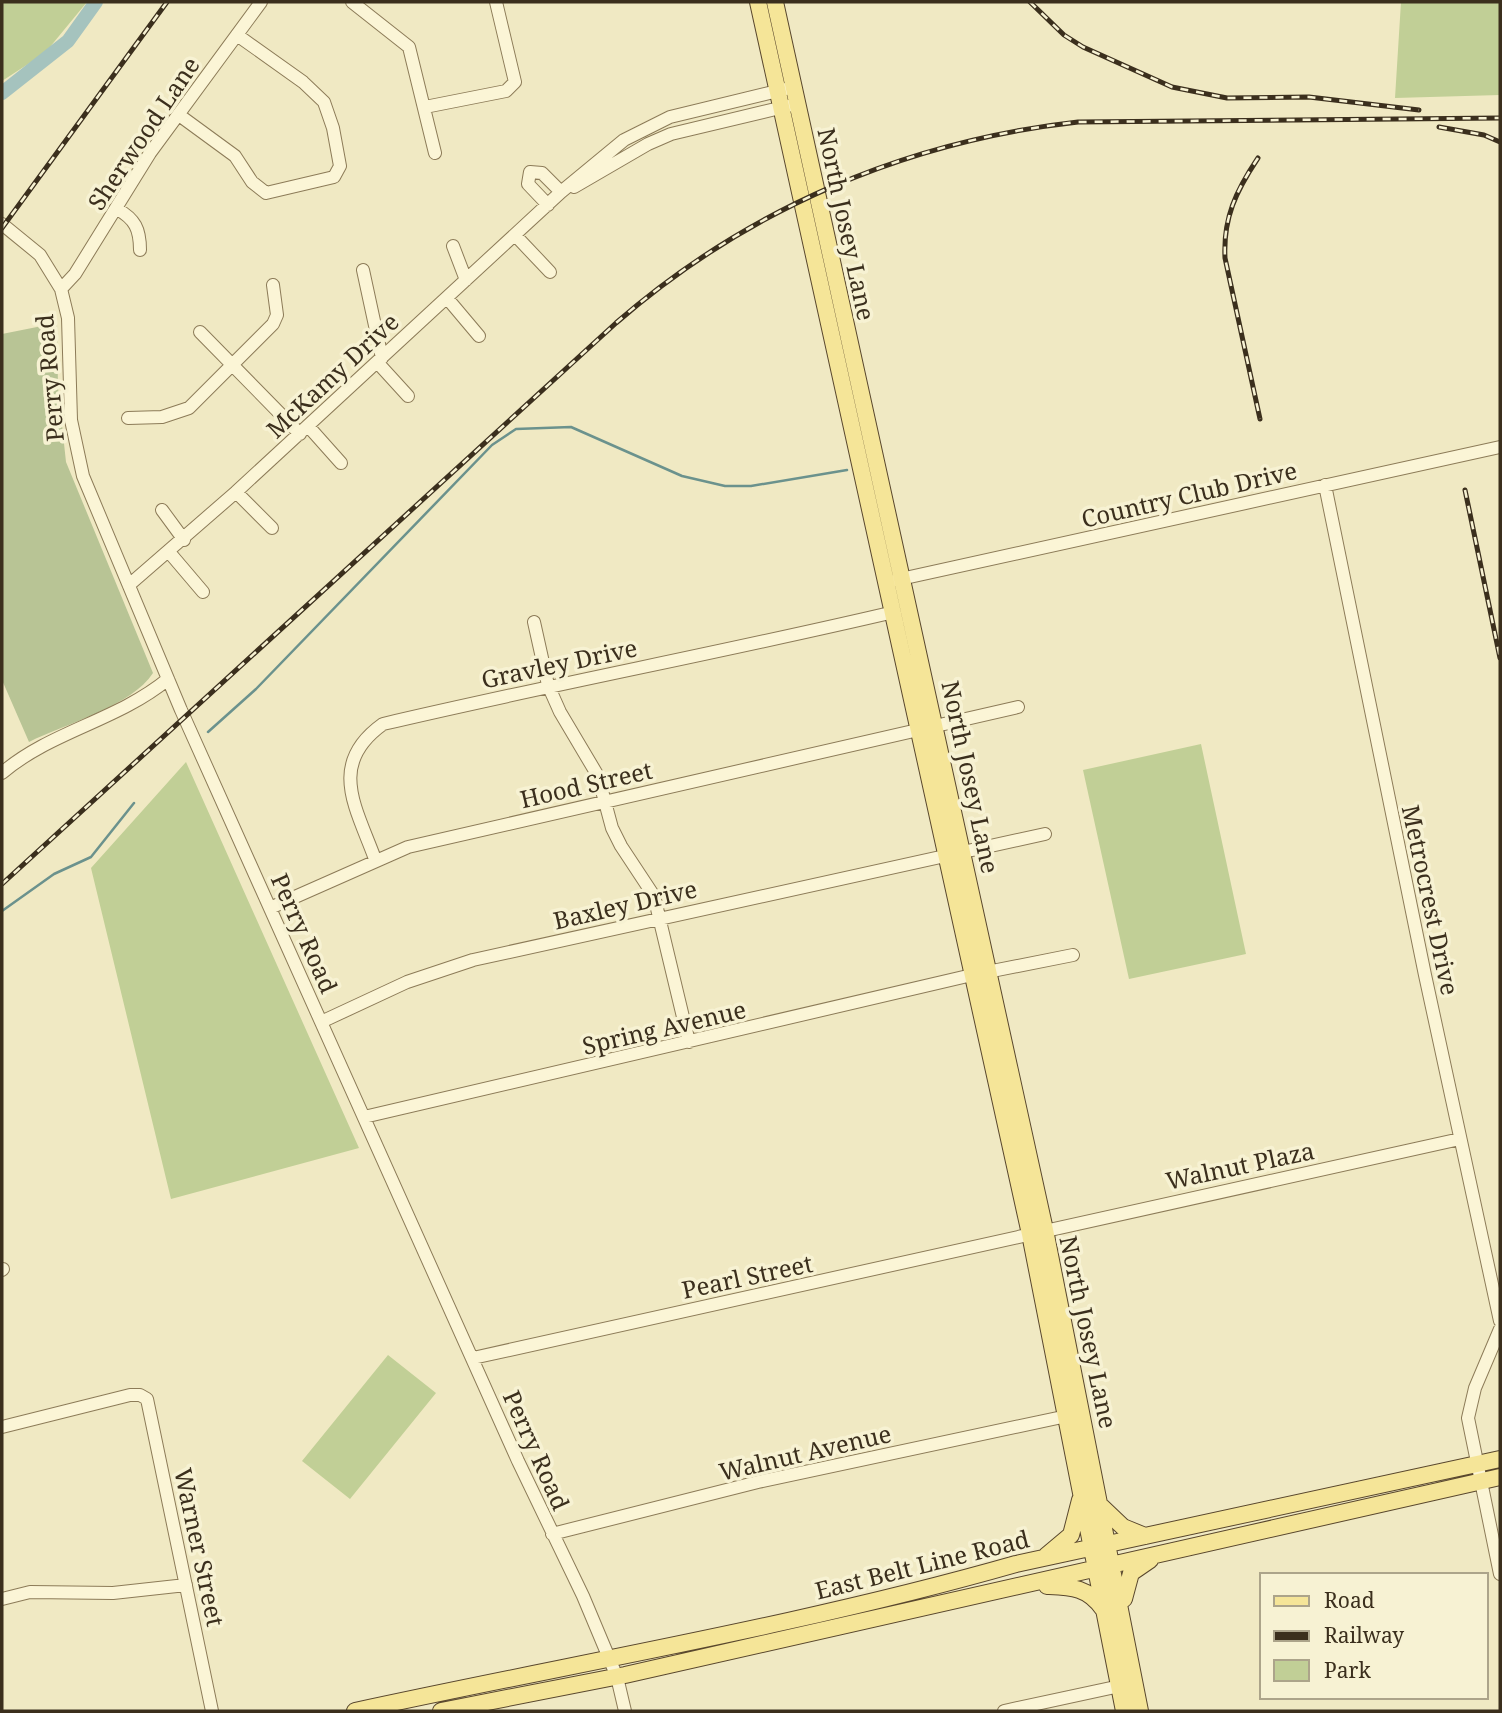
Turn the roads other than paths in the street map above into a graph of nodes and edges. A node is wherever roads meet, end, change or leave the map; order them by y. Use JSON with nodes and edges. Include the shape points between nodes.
{"nodes":[{"id":1,"x":261,"y":2,"type":"edge"},
{"id":2,"x":352,"y":2,"type":"edge"},
{"id":3,"x":496,"y":2,"type":"edge"},
{"id":4,"x":758,"y":2,"type":"edge"},
{"id":5,"x":775,"y":2,"type":"edge"},
{"id":6,"x":237,"y":35,"type":"junction"},
{"id":7,"x":786,"y":88,"type":"junction"},
{"id":8,"x":790,"y":106,"type":"junction"},
{"id":9,"x":425,"y":107,"type":"junction"},
{"id":10,"x":179,"y":115,"type":"junction"},
{"id":11,"x":435,"y":153,"type":"dead end"},
{"id":12,"x":561,"y":192,"type":"junction"},
{"id":13,"x":548,"y":205,"type":"junction"},
{"id":14,"x":117,"y":209,"type":"junction"},
{"id":15,"x":2,"y":224,"type":"edge"},
{"id":16,"x":515,"y":235,"type":"junction"},
{"id":17,"x":453,"y":246,"type":"dead end"},
{"id":18,"x":140,"y":250,"type":"dead end"},
{"id":19,"x":363,"y":270,"type":"dead end"},
{"id":20,"x":550,"y":272,"type":"dead end"},
{"id":21,"x":466,"y":280,"type":"junction"},
{"id":22,"x":273,"y":285,"type":"dead end"},
{"id":23,"x":61,"y":289,"type":"junction"},
{"id":24,"x":447,"y":298,"type":"junction"},
{"id":25,"x":200,"y":332,"type":"dead end"},
{"id":26,"x":479,"y":336,"type":"dead end"},
{"id":27,"x":379,"y":360,"type":"junction"},
{"id":28,"x":233,"y":365,"type":"junction"},
{"id":29,"x":408,"y":396,"type":"dead end"},
{"id":30,"x":128,"y":418,"type":"dead end"},
{"id":31,"x":304,"y":430,"type":"junction"},
{"id":32,"x":1500,"y":447,"type":"edge"},
{"id":33,"x":341,"y":463,"type":"dead end"},
{"id":34,"x":1325,"y":485,"type":"junction"},
{"id":35,"x":236,"y":492,"type":"junction"},
{"id":36,"x":162,"y":510,"type":"dead end"},
{"id":37,"x":272,"y":528,"type":"dead end"},
{"id":38,"x":184,"y":540,"type":"junction"},
{"id":39,"x":169,"y":552,"type":"junction"},
{"id":40,"x":895,"y":580,"type":"junction"},
{"id":41,"x":128,"y":585,"type":"junction"},
{"id":42,"x":203,"y":592,"type":"dead end"},
{"id":43,"x":894,"y":611,"type":"junction"},
{"id":44,"x":534,"y":622,"type":"dead end"},
{"id":45,"x":168,"y":679,"type":"junction"},
{"id":46,"x":548,"y":685,"type":"junction"},
{"id":47,"x":1018,"y":707,"type":"dead end"},
{"id":48,"x":929,"y":729,"type":"junction"},
{"id":49,"x":2,"y":772,"type":"edge"},
{"id":50,"x":604,"y":802,"type":"junction"},
{"id":51,"x":1045,"y":834,"type":"dead end"},
{"id":52,"x":955,"y":851,"type":"junction"},
{"id":53,"x":375,"y":859,"type":"junction"},
{"id":54,"x":270,"y":908,"type":"junction"},
{"id":55,"x":660,"y":918,"type":"junction"},
{"id":56,"x":1073,"y":955,"type":"dead end"},
{"id":57,"x":990,"y":971,"type":"junction"},
{"id":58,"x":972,"y":975,"type":"junction"},
{"id":59,"x":321,"y":1022,"type":"junction"},
{"id":60,"x":689,"y":1042,"type":"junction"},
{"id":61,"x":364,"y":1118,"type":"junction"},
{"id":62,"x":1460,"y":1139,"type":"junction"},
{"id":63,"x":1037,"y":1232,"type":"junction"},
{"id":64,"x":1500,"y":1321,"type":"edge"},
{"id":65,"x":1500,"y":1329,"type":"edge"},
{"id":66,"x":473,"y":1358,"type":"junction"},
{"id":67,"x":1067,"y":1416,"type":"junction"},
{"id":68,"x":2,"y":1427,"type":"edge"},
{"id":69,"x":1500,"y":1459,"type":"edge"},
{"id":70,"x":1476,"y":1464,"type":"junction"},
{"id":71,"x":1500,"y":1477,"type":"edge"},
{"id":72,"x":1479,"y":1482,"type":"junction"},
{"id":73,"x":1370,"y":1488,"type":"junction"},
{"id":74,"x":1081,"y":1494,"type":"junction"},
{"id":75,"x":1102,"y":1507,"type":"junction"},
{"id":76,"x":1284,"y":1507,"type":"junction"},
{"id":77,"x":1289,"y":1525,"type":"junction"},
{"id":78,"x":552,"y":1534,"type":"junction"},
{"id":79,"x":1145,"y":1536,"type":"junction"},
{"id":80,"x":1109,"y":1544,"type":"junction"},
{"id":81,"x":1192,"y":1546,"type":"junction"},
{"id":82,"x":1091,"y":1548,"type":"junction"},
{"id":83,"x":1160,"y":1553,"type":"junction"},
{"id":84,"x":1044,"y":1558,"type":"junction"},
{"id":85,"x":1113,"y":1564,"type":"junction"},
{"id":86,"x":1095,"y":1568,"type":"junction"},
{"id":87,"x":1500,"y":1574,"type":"edge"},
{"id":88,"x":186,"y":1585,"type":"junction"},
{"id":89,"x":1023,"y":1585,"type":"junction"},
{"id":90,"x":2,"y":1599,"type":"edge"},
{"id":91,"x":1104,"y":1611,"type":"junction"},
{"id":92,"x":1122,"y":1615,"type":"junction"},
{"id":93,"x":610,"y":1658,"type":"junction"},
{"id":94,"x":617,"y":1677,"type":"junction"},
{"id":95,"x":1120,"y":1686,"type":"junction"},
{"id":96,"x":212,"y":1711,"type":"edge"},
{"id":97,"x":355,"y":1711,"type":"edge"},
{"id":98,"x":442,"y":1711,"type":"edge"},
{"id":99,"x":625,"y":1711,"type":"edge"},
{"id":100,"x":1004,"y":1711,"type":"edge"},
{"id":101,"x":1124,"y":1711,"type":"edge"},
{"id":102,"x":1140,"y":1711,"type":"edge"}],
"edges":[{"from":1,"to":6,"type":"street","name":"Sherwood Lane"},
{"from":2,"to":9,"type":"street","via":[[408,47]]},
{"from":3,"to":9,"type":"street","via":[[515,82],[506,90]]},
{"from":4,"to":7,"type":"main road","name":"North Josey Lane"},
{"from":5,"to":7,"type":"main road","name":"North Josey Lane"},
{"from":6,"to":10,"type":"street","name":"Sherwood Lane"},
{"from":6,"to":10,"type":"street","via":[[324,102],[340,166],[334,177],[267,193],[251,182],[235,156]]},
{"from":7,"to":8,"type":"main road","name":"North Josey Lane"},
{"from":7,"to":12,"type":"street","name":"McKamy Drive","via":[[670,117],[646,128],[624,140]]},
{"from":8,"to":12,"type":"street","name":"McKamy Drive","via":[[671,134]]},
{"from":8,"to":40,"type":"main road","name":"North Josey Lane","via":[[836,364]]},
{"from":9,"to":11,"type":"street"},
{"from":10,"to":14,"type":"street","name":"Sherwood Lane"},
{"from":12,"to":13,"type":"street","name":"McKamy Drive"},
{"from":12,"to":13,"type":"street","via":[[542,173],[530,172],[528,184]]},
{"from":13,"to":16,"type":"street","name":"McKamy Drive"},
{"from":14,"to":18,"type":"street","via":[[132,218],[140,233]]},
{"from":14,"to":23,"type":"street","name":"Sherwood Lane"},
{"from":15,"to":23,"type":"street","name":"Perry Road","via":[[40,255]]},
{"from":16,"to":20,"type":"street"},
{"from":16,"to":21,"type":"street","name":"McKamy Drive"},
{"from":17,"to":21,"type":"street"},
{"from":19,"to":27,"type":"street"},
{"from":21,"to":24,"type":"street","name":"McKamy Drive"},
{"from":22,"to":28,"type":"street","via":[[273,324]]},
{"from":23,"to":41,"type":"street","name":"Perry Road","via":[[68,318],[75,446]]},
{"from":24,"to":26,"type":"street"},
{"from":24,"to":27,"type":"street","name":"McKamy Drive"},
{"from":25,"to":28,"type":"street"},
{"from":27,"to":29,"type":"street"},
{"from":27,"to":31,"type":"street","name":"McKamy Drive"},
{"from":28,"to":30,"type":"street","via":[[189,408],[162,417]]},
{"from":28,"to":31,"type":"street"},
{"from":31,"to":33,"type":"street"},
{"from":31,"to":35,"type":"street","name":"McKamy Drive"},
{"from":32,"to":34,"type":"street","name":"Country Club Drive"},
{"from":34,"to":40,"type":"street","name":"Country Club Drive"},
{"from":34,"to":62,"type":"street","name":"Metrocrest Drive"},
{"from":35,"to":37,"type":"street"},
{"from":35,"to":38,"type":"street","name":"McKamy Drive"},
{"from":36,"to":38,"type":"street"},
{"from":38,"to":39,"type":"street","name":"McKamy Drive"},
{"from":39,"to":41,"type":"street","name":"McKamy Drive"},
{"from":39,"to":42,"type":"street"},
{"from":40,"to":43,"type":"main road","name":"North Josey Lane"},
{"from":40,"to":48,"type":"main road","name":"North Josey Lane"},
{"from":41,"to":45,"type":"street","name":"Perry Road"},
{"from":43,"to":46,"type":"street","name":"Gravley Drive"},
{"from":43,"to":48,"type":"main road","name":"North Josey Lane"},
{"from":44,"to":46,"type":"street"},
{"from":45,"to":49,"type":"street","via":[[146,697],[36,748]]},
{"from":45,"to":54,"type":"street","name":"Perry Road"},
{"from":46,"to":50,"type":"street","via":[[594,768]]},
{"from":46,"to":53,"type":"street","name":"Gravley Drive","via":[[383,724],[369,734],[353,758],[349,787]]},
{"from":47,"to":48,"type":"street","name":"Hood Street"},
{"from":48,"to":50,"type":"street","name":"Hood Street"},
{"from":48,"to":52,"type":"main road","name":"North Josey Lane"},
{"from":50,"to":53,"type":"street","name":"Hood Street","via":[[408,847]]},
{"from":50,"to":55,"type":"street","via":[[621,846],[649,884]]},
{"from":51,"to":52,"type":"street","name":"Baxley Drive"},
{"from":52,"to":55,"type":"street","name":"Baxley Drive"},
{"from":52,"to":57,"type":"main road","name":"North Josey Lane"},
{"from":52,"to":58,"type":"main road","name":"North Josey Lane"},
{"from":53,"to":54,"type":"street","name":"Hood Street"},
{"from":54,"to":59,"type":"street","name":"Perry Road"},
{"from":55,"to":59,"type":"street","name":"Baxley Drive","via":[[444,968]]},
{"from":55,"to":60,"type":"street"},
{"from":56,"to":57,"type":"street","name":"Spring Avenue"},
{"from":57,"to":58,"type":"street","name":"Spring Avenue"},
{"from":57,"to":63,"type":"main road","name":"North Josey Lane"},
{"from":58,"to":60,"type":"street","name":"Spring Avenue"},
{"from":58,"to":63,"type":"main road","name":"North Josey Lane"},
{"from":59,"to":61,"type":"street","name":"Perry Road"},
{"from":60,"to":61,"type":"street","name":"Spring Avenue"},
{"from":61,"to":66,"type":"street","name":"Perry Road"},
{"from":62,"to":63,"type":"street","name":"Walnut Plaza"},
{"from":62,"to":64,"type":"street","name":"Metrocrest Drive"},
{"from":63,"to":66,"type":"street","name":"Pearl Street"},
{"from":63,"to":67,"type":"main road","name":"North Josey Lane"},
{"from":63,"to":75,"type":"main road","name":"North Josey Lane"},
{"from":65,"to":70,"type":"street","via":[[1468,1418]]},
{"from":66,"to":78,"type":"street","name":"Perry Road"},
{"from":67,"to":74,"type":"main road","name":"North Josey Lane"},
{"from":67,"to":78,"type":"street","name":"Walnut Avenue","via":[[758,1482]]},
{"from":68,"to":88,"type":"street","name":"Warner Street","via":[[140,1395],[147,1399]]},
{"from":69,"to":70,"type":"main road","name":"East Belt Line Road"},
{"from":70,"to":72,"type":"street"},
{"from":70,"to":73,"type":"main road","name":"East Belt Line Road"},
{"from":71,"to":72,"type":"main road","name":"East Belt Line Road"},
{"from":72,"to":77,"type":"main road","name":"East Belt Line Road"},
{"from":72,"to":87,"type":"street"},
{"from":73,"to":76,"type":"main road","name":"East Belt Line Road"},
{"from":73,"to":77,"type":"main road","via":[[1355,1499],[1304,1511]]},
{"from":74,"to":82,"type":"main road","name":"North Josey Lane"},
{"from":74,"to":84,"type":"main road","via":[[1070,1535]]},
{"from":75,"to":79,"type":"main road","via":[[1123,1527]]},
{"from":75,"to":80,"type":"main road","name":"North Josey Lane"},
{"from":76,"to":79,"type":"main road","name":"East Belt Line Road"},
{"from":76,"to":81,"type":"main road","via":[[1273,1519],[1213,1534]]},
{"from":77,"to":81,"type":"main road","name":"East Belt Line Road"},
{"from":78,"to":93,"type":"street","name":"Perry Road"},
{"from":79,"to":80,"type":"main road","name":"East Belt Line Road"},
{"from":80,"to":82,"type":"main road","name":"East Belt Line Road"},
{"from":80,"to":85,"type":"main road","name":"North Josey Lane"},
{"from":81,"to":83,"type":"main road","name":"East Belt Line Road"},
{"from":82,"to":84,"type":"main road","name":"East Belt Line Road"},
{"from":82,"to":86,"type":"main road","name":"North Josey Lane"},
{"from":83,"to":85,"type":"main road","name":"East Belt Line Road"},
{"from":83,"to":92,"type":"main road","via":[[1130,1574]]},
{"from":84,"to":93,"type":"main road","name":"East Belt Line Road","via":[[952,1583]]},
{"from":85,"to":86,"type":"main road","name":"East Belt Line Road"},
{"from":85,"to":92,"type":"main road","name":"North Josey Lane"},
{"from":86,"to":89,"type":"main road","name":"East Belt Line Road"},
{"from":86,"to":91,"type":"main road","name":"North Josey Lane"},
{"from":88,"to":90,"type":"street","via":[[113,1594],[30,1592]]},
{"from":88,"to":96,"type":"street","name":"Warner Street"},
{"from":89,"to":91,"type":"main road","via":[[1075,1587]]},
{"from":89,"to":94,"type":"main road","name":"East Belt Line Road"},
{"from":91,"to":95,"type":"main road","name":"North Josey Lane"},
{"from":92,"to":102,"type":"main road","name":"North Josey Lane"},
{"from":93,"to":94,"type":"street","name":"Perry Road"},
{"from":93,"to":97,"type":"main road","name":"East Belt Line Road"},
{"from":94,"to":98,"type":"main road","name":"East Belt Line Road"},
{"from":94,"to":99,"type":"street","name":"Perry Road"},
{"from":95,"to":100,"type":"street"},
{"from":95,"to":101,"type":"main road","name":"North Josey Lane"}]}
